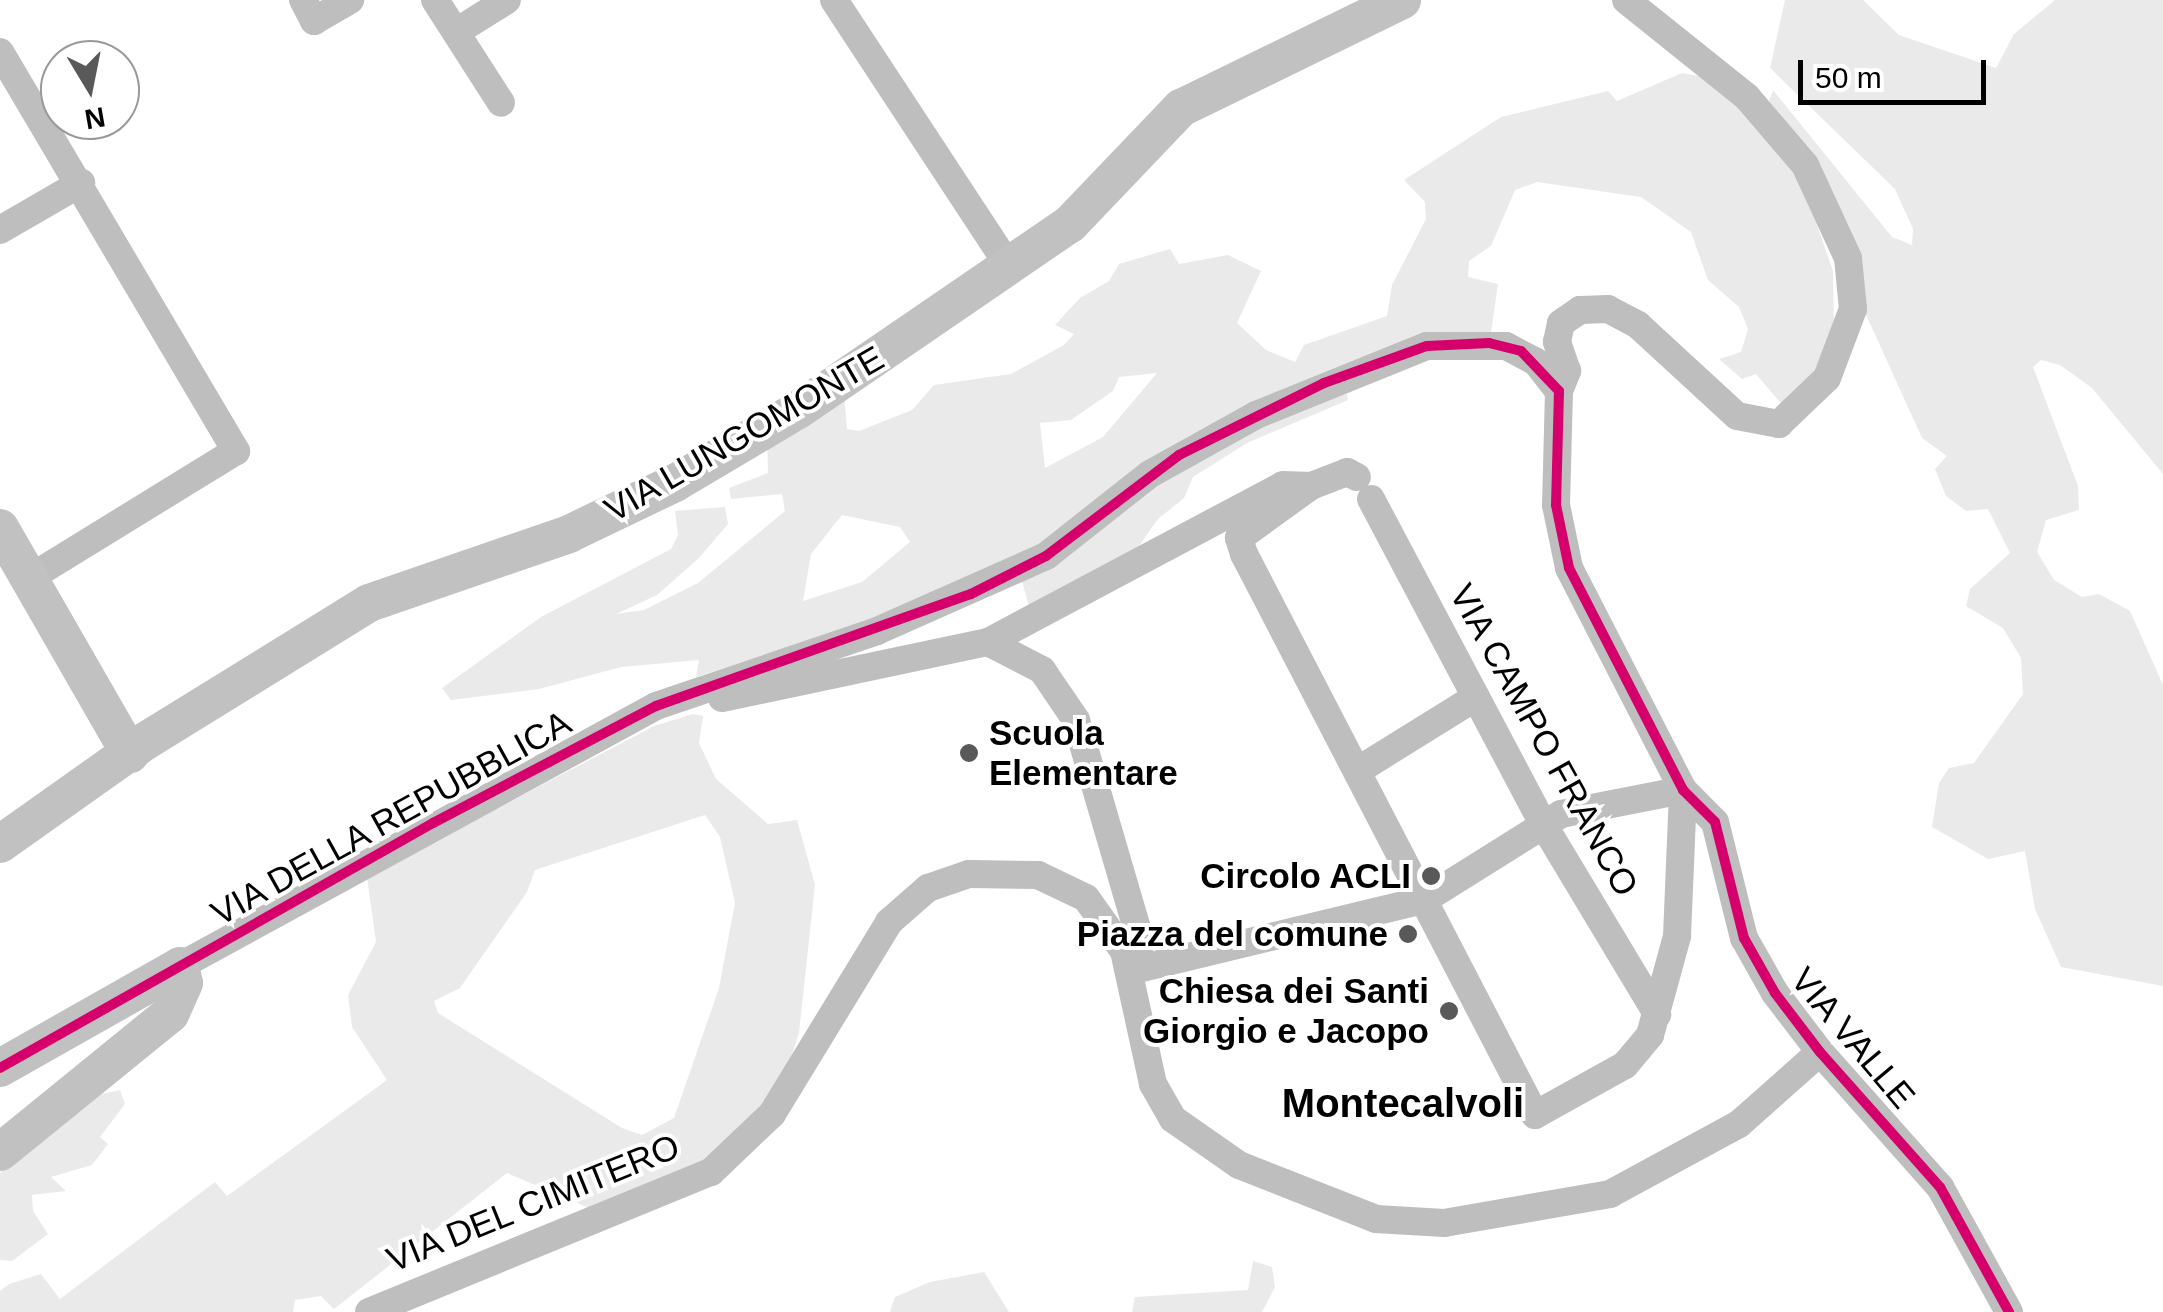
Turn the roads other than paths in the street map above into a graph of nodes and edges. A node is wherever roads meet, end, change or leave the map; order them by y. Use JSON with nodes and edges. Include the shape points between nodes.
{"nodes":[{"id":1,"x":303,"y":0,"type":"edge"},
{"id":2,"x":350,"y":0,"type":"edge"},
{"id":3,"x":435,"y":0,"type":"edge"},
{"id":4,"x":507,"y":0,"type":"edge"},
{"id":5,"x":834,"y":0,"type":"edge"},
{"id":6,"x":1402,"y":0,"type":"edge"},
{"id":7,"x":1626,"y":0,"type":"edge"},
{"id":8,"x":456,"y":32,"type":"junction"},
{"id":9,"x":0,"y":52,"type":"edge"},
{"id":10,"x":500,"y":103,"type":"dead end"},
{"id":11,"x":81,"y":184,"type":"junction"},
{"id":12,"x":0,"y":230,"type":"edge"},
{"id":13,"x":1012,"y":269,"type":"junction"},
{"id":14,"x":1559,"y":391,"type":"junction"},
{"id":15,"x":1312,"y":486,"type":"junction"},
{"id":16,"x":1364,"y":488,"type":"joint"},
{"id":17,"x":0,"y":528,"type":"edge"},
{"id":18,"x":28,"y":579,"type":"junction"},
{"id":19,"x":988,"y":642,"type":"junction"},
{"id":20,"x":1476,"y":697,"type":"junction"},
{"id":21,"x":656,"y":706,"type":"junction"},
{"id":22,"x":137,"y":748,"type":"junction"},
{"id":23,"x":1357,"y":771,"type":"junction"},
{"id":24,"x":1682,"y":790,"type":"junction"},
{"id":25,"x":1543,"y":824,"type":"junction"},
{"id":26,"x":0,"y":844,"type":"edge"},
{"id":27,"x":1424,"y":900,"type":"junction"},
{"id":28,"x":180,"y":966,"type":"junction"},
{"id":29,"x":1130,"y":972,"type":"junction"},
{"id":30,"x":1658,"y":1014,"type":"junction"},
{"id":31,"x":1820,"y":1052,"type":"junction"},
{"id":32,"x":0,"y":1068,"type":"edge"},
{"id":33,"x":0,"y":1152,"type":"edge"},
{"id":34,"x":369,"y":1312,"type":"edge"},
{"id":35,"x":2009,"y":1312,"type":"edge"}],
"edges":[{"from":1,"to":2,"type":"street","via":[[314,21]]},
{"from":3,"to":8,"type":"street"},
{"from":4,"to":8,"type":"street"},
{"from":5,"to":13,"type":"street"},
{"from":6,"to":13,"type":"street","name":"VIA LUNGOMONTE","via":[[1181,108],[1070,224]]},
{"from":7,"to":14,"type":"street","via":[[1747,96],[1805,165],[1848,258],[1854,309],[1827,378],[1779,424],[1737,416],[1638,325],[1608,309],[1580,310],[1561,322],[1557,342],[1566,372]]},
{"from":8,"to":10,"type":"street"},
{"from":9,"to":11,"type":"street"},
{"from":11,"to":12,"type":"street"},
{"from":11,"to":18,"type":"street","via":[[236,451]]},
{"from":13,"to":22,"type":"street","name":"VIA LUNGOMONTE","via":[[675,483],[569,534],[369,604]]},
{"from":14,"to":21,"type":"street","name":"VIA DELLA REPUBBLICA","via":[[1521,352],[1489,343],[1427,346],[1362,367],[1179,456],[1046,556],[971,594]]},
{"from":14,"to":24,"type":"street","via":[[1556,505],[1569,568]]},
{"from":15,"to":16,"type":"street","name":"VIA DELLA REPUBBLICA","via":[[1347,472]]},
{"from":15,"to":19,"type":"street","name":"VIA DELLA REPUBBLICA","via":[[1293,481],[1208,520],[1052,614]]},
{"from":15,"to":23,"type":"street","via":[[1238,538]]},
{"from":16,"to":20,"type":"street","name":"VIA CAMPO FRANCO"},
{"from":17,"to":18,"type":"street"},
{"from":18,"to":22,"type":"street"},
{"from":19,"to":21,"type":"street","name":"VIA DELLA REPUBBLICA","via":[[766,692]]},
{"from":19,"to":29,"type":"street","via":[[1042,670],[1076,720],[1137,928],[1139,952]]},
{"from":20,"to":23,"type":"street"},
{"from":20,"to":25,"type":"street","name":"VIA CAMPO FRANCO"},
{"from":21,"to":28,"type":"street","name":"VIA DELLA REPUBBLICA"},
{"from":22,"to":26,"type":"street","name":"VIA LUNGOMONTE"},
{"from":23,"to":27,"type":"street"},
{"from":24,"to":25,"type":"street","via":[[1602,803]]},
{"from":24,"to":30,"type":"street","via":[[1676,936]]},
{"from":24,"to":31,"type":"street","name":"VIA VALLE","via":[[1715,822],[1744,938]]},
{"from":25,"to":27,"type":"street"},
{"from":25,"to":30,"type":"street","name":"VIA CAMPO FRANCO"},
{"from":27,"to":29,"type":"street"},
{"from":27,"to":30,"type":"street","via":[[1535,1115],[1625,1065],[1641,1050]]},
{"from":28,"to":32,"type":"street","name":"VIA DELLA REPUBBLICA"},
{"from":28,"to":33,"type":"street","via":[[184,984],[170,1014]]},
{"from":29,"to":31,"type":"street","via":[[1153,1084],[1182,1129],[1259,1174],[1393,1222],[1502,1216],[1610,1194],[1739,1124]]},
{"from":29,"to":34,"type":"street","name":"VIA DEL CIMITERO","via":[[1105,919],[1058,881],[1001,871],[928,888],[874,940],[772,1114],[736,1153],[666,1194]]},
{"from":31,"to":35,"type":"street","name":"VIA VALLE","via":[[1940,1187]]}]}
